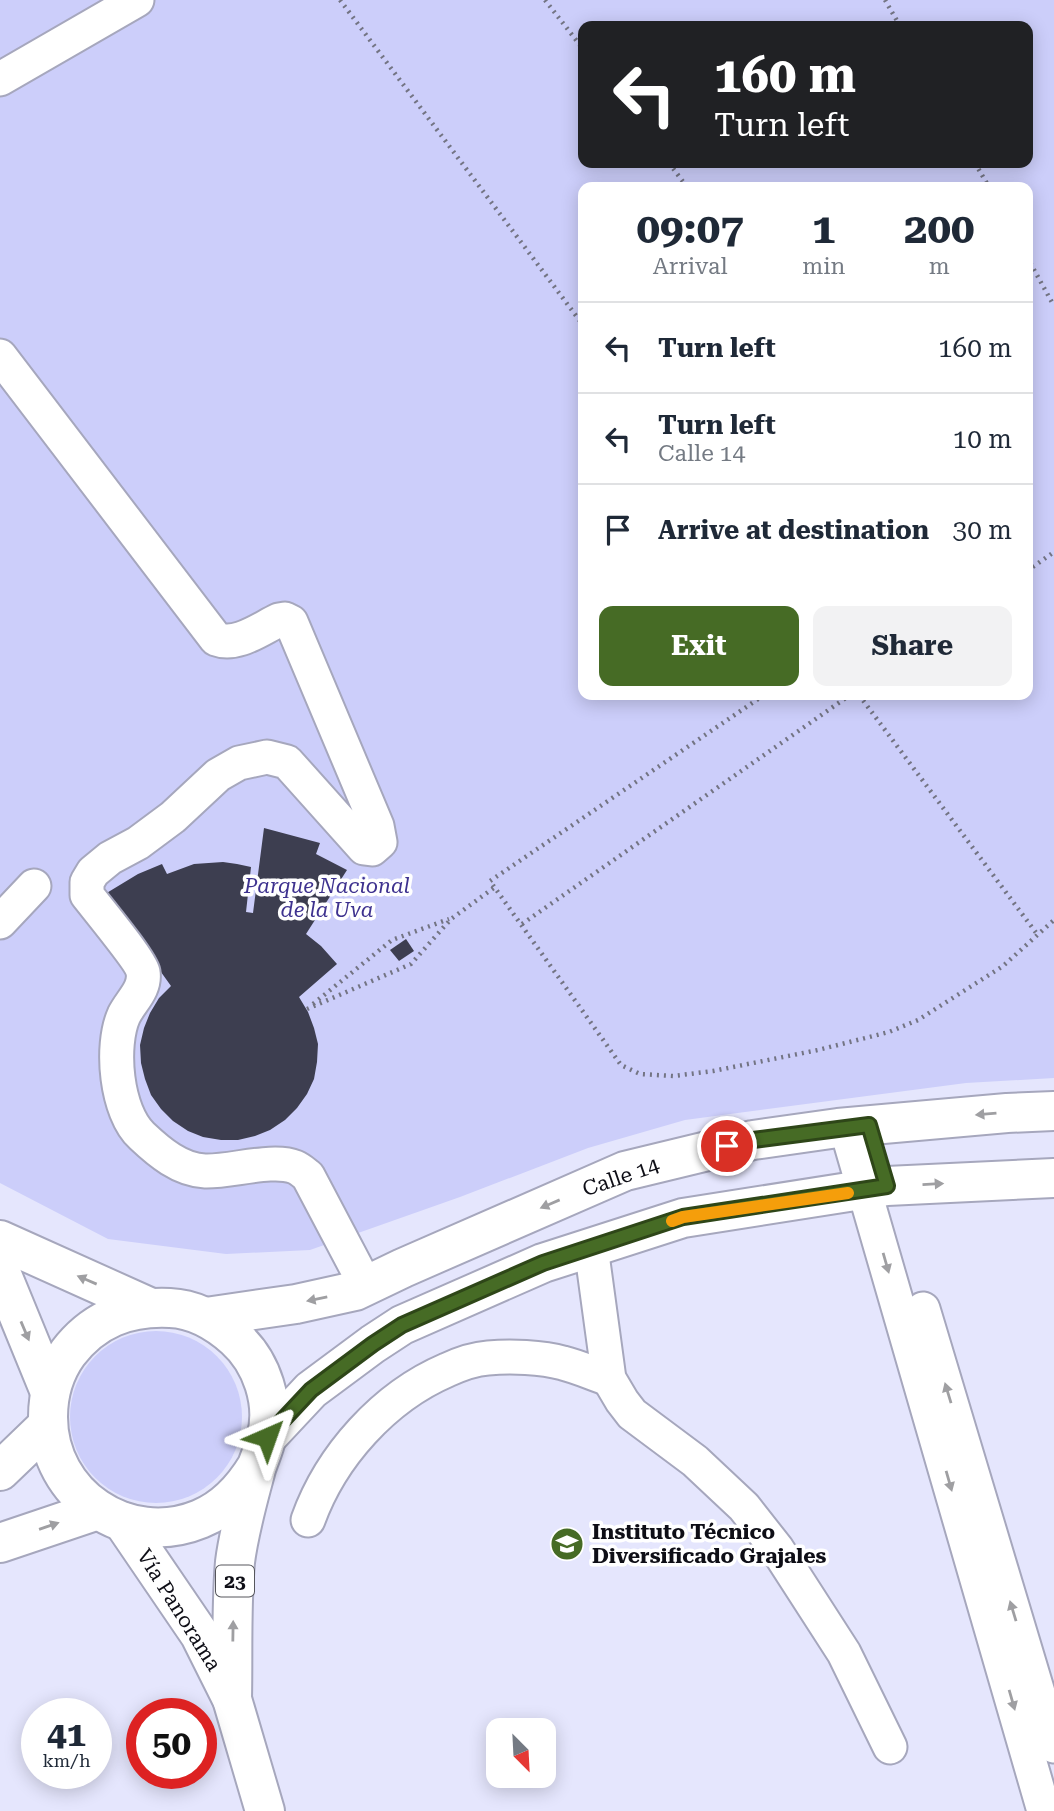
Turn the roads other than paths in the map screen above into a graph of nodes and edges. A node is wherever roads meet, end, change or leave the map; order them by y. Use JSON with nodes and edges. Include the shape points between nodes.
{"nodes":[{"id":1,"x":137,"y":0,"type":"edge"},
{"id":2,"x":0,"y":79,"type":"edge"},
{"id":3,"x":0,"y":356,"type":"edge"},
{"id":4,"x":34,"y":886,"type":"dead end"},
{"id":5,"x":0,"y":922,"type":"edge"},
{"id":6,"x":1054,"y":1111,"type":"edge"},
{"id":7,"x":858,"y":1126,"type":"junction"},
{"id":8,"x":1054,"y":1178,"type":"edge"},
{"id":9,"x":876,"y":1189,"type":"junction"},
{"id":10,"x":0,"y":1240,"type":"edge"},
{"id":11,"x":591,"y":1247,"type":"junction"},
{"id":12,"x":0,"y":1270,"type":"edge"},
{"id":13,"x":366,"y":1286,"type":"junction"},
{"id":14,"x":149,"y":1307,"type":"junction"},
{"id":15,"x":206,"y":1317,"type":"junction"},
{"id":16,"x":609,"y":1379,"type":"junction"},
{"id":17,"x":49,"y":1409,"type":"junction"},
{"id":18,"x":262,"y":1452,"type":"junction"},
{"id":19,"x":0,"y":1471,"type":"edge"},
{"id":20,"x":110,"y":1516,"type":"junction"},
{"id":21,"x":308,"y":1520,"type":"dead end"},
{"id":22,"x":0,"y":1543,"type":"edge"},
{"id":23,"x":232,"y":1699,"type":"junction"},
{"id":24,"x":890,"y":1747,"type":"dead end"},
{"id":25,"x":1046,"y":1750,"type":"edge"},
{"id":26,"x":265,"y":1811,"type":"edge"},
{"id":27,"x":1044,"y":1811,"type":"edge"}],
"edges":[{"from":1,"to":2,"type":"street"},
{"from":3,"to":13,"type":"street","via":[[216,639],[235,641],[279,620],[290,622],[377,826],[380,842],[372,849],[364,848],[287,762],[267,757],[239,763],[219,775],[173,817],[110,858],[87,882],[87,895],[142,968],[143,984],[124,1015],[116,1053],[124,1107],[138,1133],[181,1165],[205,1171],[282,1164],[297,1168],[308,1177]]},
{"from":4,"to":5,"type":"street"},
{"from":6,"to":7,"type":"main road","name":"Calle 14","one_way":true},
{"from":7,"to":9,"type":"street"},
{"from":7,"to":13,"type":"main road","name":"Calle 14","one_way":true,"via":[[753,1140],[625,1171]]},
{"from":9,"to":8,"type":"main road","one_way":true},
{"from":9,"to":11,"type":"main road","via":[[683,1217]]},
{"from":9,"to":25,"type":"street"},
{"from":14,"to":10,"type":"main road","one_way":true},
{"from":11,"to":16,"type":"street"},
{"from":11,"to":18,"type":"main road","via":[[543,1263],[402,1325],[311,1390]]},
{"from":12,"to":17,"type":"main road","one_way":true},
{"from":13,"to":15,"type":"main road","name":"Calle 14","one_way":true,"via":[[296,1304]]},
{"from":14,"to":15,"type":"main road","via":[[178,1308]]},
{"from":14,"to":17,"type":"main road","via":[[116,1315],[86,1334],[55,1375]]},
{"from":15,"to":18,"type":"main road","via":[[240,1342],[262,1376],[269,1417]]},
{"from":16,"to":21,"type":"street","via":[[561,1362],[487,1357],[430,1377],[389,1406],[358,1436],[324,1482]]},
{"from":16,"to":24,"type":"street","via":[[632,1414],[695,1461],[744,1507],[777,1549],[844,1653]]},
{"from":17,"to":19,"type":"main road"},
{"from":17,"to":20,"type":"main road","via":[[52,1450],[63,1473],[72,1487]]},
{"from":18,"to":20,"type":"main road","via":[[247,1483],[201,1519],[162,1527]]},
{"from":23,"to":18,"type":"main road","name":"Vía Panorama","number":"23","one_way":true,"via":[[235,1562]]},
{"from":22,"to":20,"type":"main road","one_way":true},
{"from":20,"to":23,"type":"main road","name":"Vía Panorama","number":"23","via":[[200,1635]]},
{"from":23,"to":26,"type":"main road","name":"Vía Panorama","number":"23"},
{"from":25,"to":27,"type":"street"}]}
